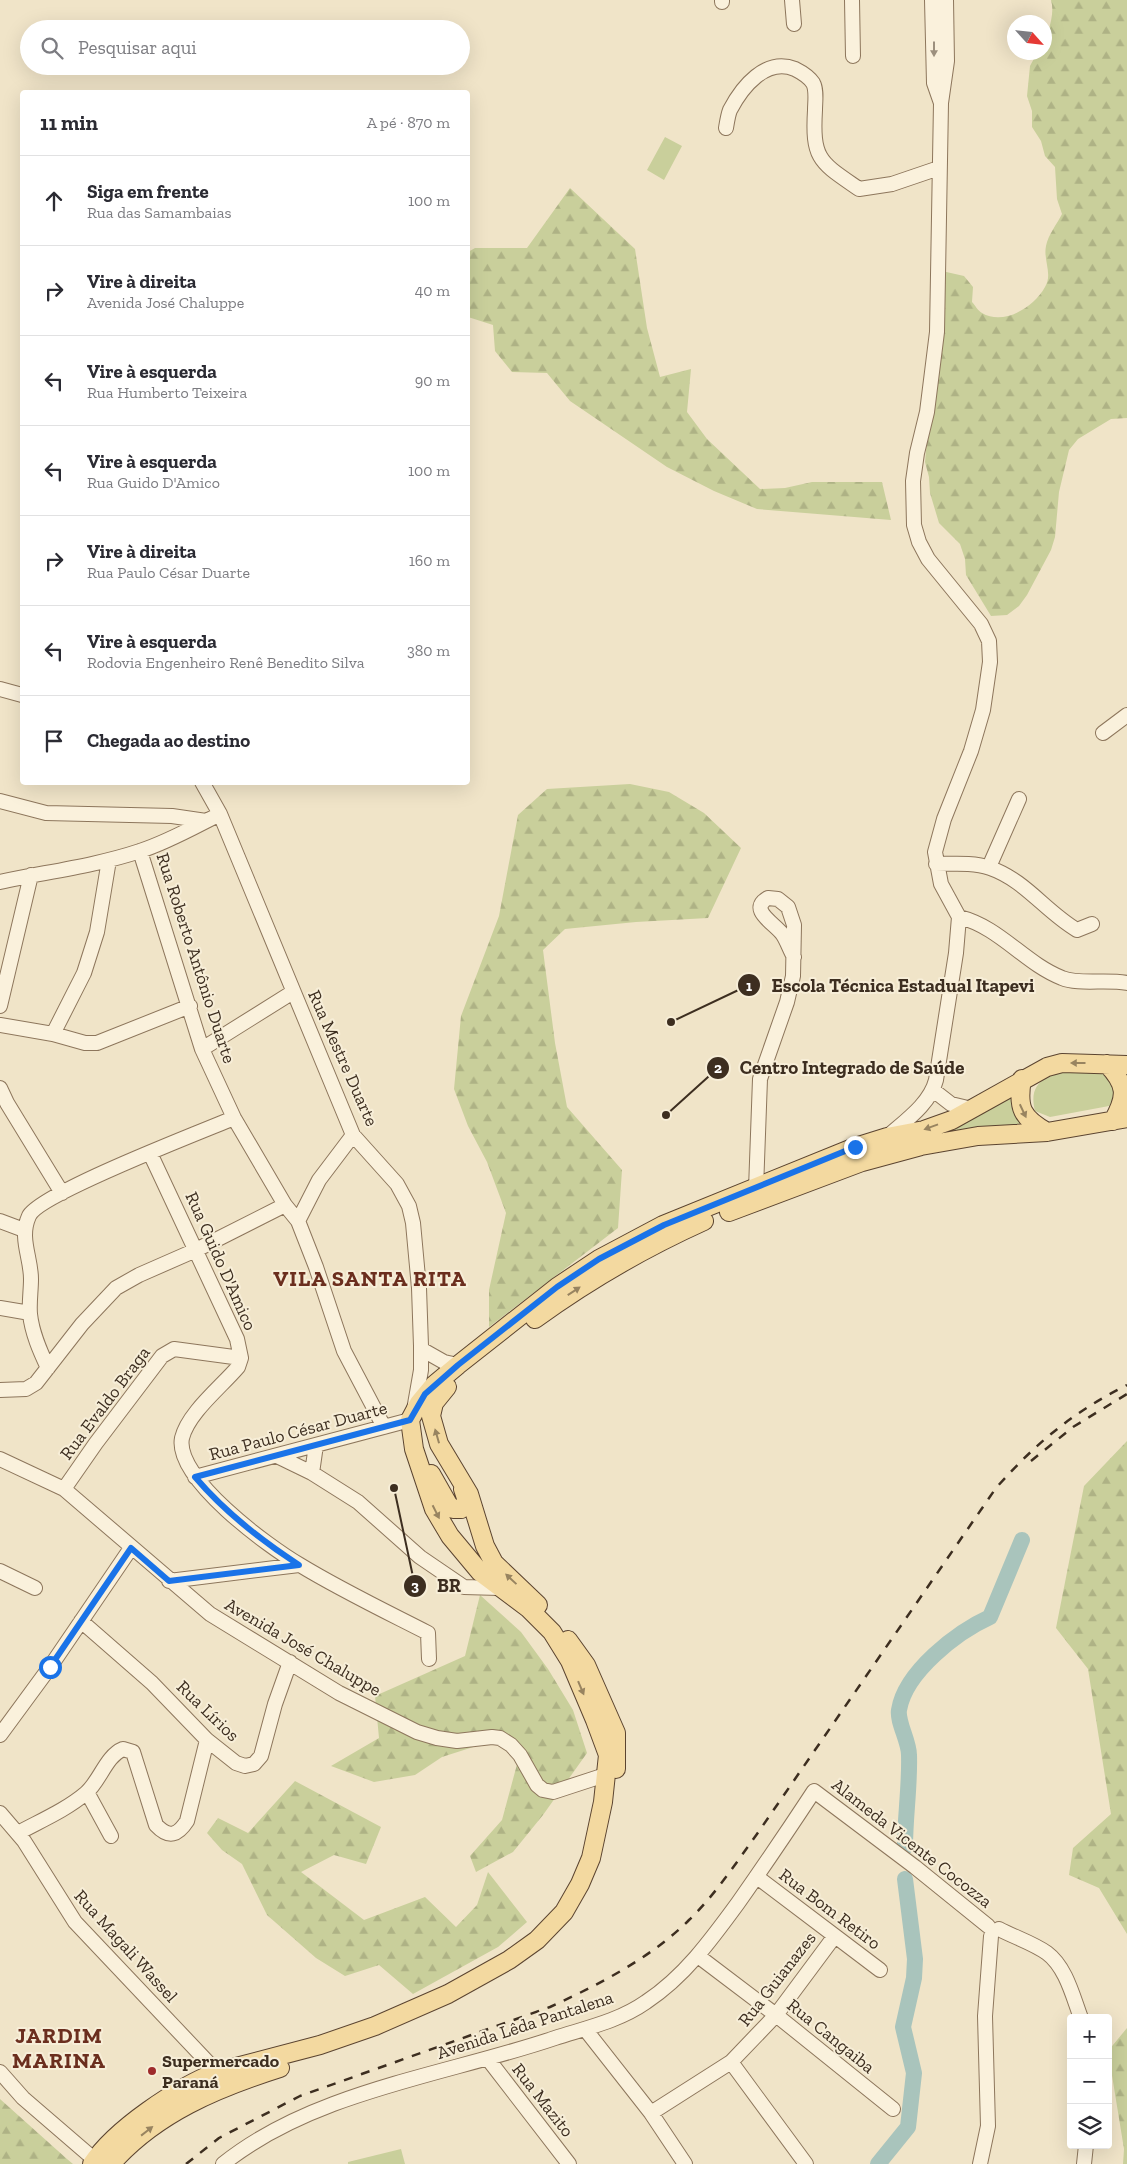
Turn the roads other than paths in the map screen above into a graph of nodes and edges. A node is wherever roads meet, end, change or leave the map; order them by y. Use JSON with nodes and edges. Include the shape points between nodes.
{"nodes":[{"id":1,"x":792,"y":0,"type":"edge"},
{"id":2,"x":852,"y":0,"type":"edge"},
{"id":3,"x":932,"y":0,"type":"edge"},
{"id":4,"x":946,"y":0,"type":"edge"},
{"id":5,"x":794,"y":24,"type":"dead end"},
{"id":6,"x":853,"y":56,"type":"dead end"},
{"id":7,"x":941,"y":103,"type":"junction"},
{"id":8,"x":726,"y":128,"type":"dead end"},
{"id":9,"x":939,"y":168,"type":"junction"},
{"id":10,"x":0,"y":689,"type":"edge"},
{"id":11,"x":20,"y":694,"type":"edge"},
{"id":12,"x":1127,"y":715,"type":"edge"},
{"id":13,"x":1103,"y":733,"type":"dead end"},
{"id":14,"x":204,"y":785,"type":"edge"},
{"id":15,"x":1019,"y":799,"type":"dead end"},
{"id":16,"x":0,"y":801,"type":"edge"},
{"id":17,"x":220,"y":814,"type":"junction"},
{"id":18,"x":206,"y":821,"type":"junction"},
{"id":19,"x":140,"y":851,"type":"junction"},
{"id":20,"x":109,"y":860,"type":"junction"},
{"id":21,"x":936,"y":864,"type":"junction"},
{"id":22,"x":989,"y":867,"type":"junction"},
{"id":23,"x":31,"y":875,"type":"junction"},
{"id":24,"x":0,"y":882,"type":"edge"},
{"id":25,"x":960,"y":917,"type":"junction"},
{"id":26,"x":1092,"y":924,"type":"dead end"},
{"id":27,"x":794,"y":957,"type":"dead end"},
{"id":28,"x":1127,"y":983,"type":"edge"},
{"id":29,"x":293,"y":992,"type":"junction"},
{"id":30,"x":0,"y":1006,"type":"edge"},
{"id":31,"x":190,"y":1006,"type":"junction"},
{"id":32,"x":0,"y":1025,"type":"edge"},
{"id":33,"x":52,"y":1034,"type":"junction"},
{"id":34,"x":202,"y":1049,"type":"junction"},
{"id":35,"x":1107,"y":1064,"type":"junction"},
{"id":36,"x":1127,"y":1065,"type":"edge"},
{"id":37,"x":1022,"y":1079,"type":"junction"},
{"id":38,"x":0,"y":1088,"type":"edge"},
{"id":39,"x":933,"y":1090,"type":"junction"},
{"id":40,"x":972,"y":1109,"type":"junction"},
{"id":41,"x":234,"y":1118,"type":"junction"},
{"id":42,"x":1120,"y":1119,"type":"edge"},
{"id":43,"x":1047,"y":1132,"type":"junction"},
{"id":44,"x":353,"y":1135,"type":"junction"},
{"id":45,"x":887,"y":1137,"type":"junction"},
{"id":46,"x":150,"y":1153,"type":"junction"},
{"id":47,"x":756,"y":1189,"type":"junction"},
{"id":48,"x":62,"y":1193,"type":"junction"},
{"id":49,"x":284,"y":1205,"type":"junction"},
{"id":50,"x":0,"y":1221,"type":"edge"},
{"id":51,"x":298,"y":1221,"type":"junction"},
{"id":52,"x":24,"y":1230,"type":"junction"},
{"id":53,"x":196,"y":1250,"type":"junction"},
{"id":54,"x":0,"y":1308,"type":"edge"},
{"id":55,"x":30,"y":1314,"type":"junction"},
{"id":56,"x":421,"y":1349,"type":"junction"},
{"id":57,"x":241,"y":1358,"type":"junction"},
{"id":58,"x":458,"y":1365,"type":"junction"},
{"id":59,"x":48,"y":1368,"type":"junction"},
{"id":60,"x":0,"y":1390,"type":"edge"},
{"id":61,"x":412,"y":1416,"type":"junction"},
{"id":62,"x":384,"y":1427,"type":"junction"},
{"id":63,"x":316,"y":1445,"type":"junction"},
{"id":64,"x":277,"y":1456,"type":"junction"},
{"id":65,"x":417,"y":1458,"type":"junction"},
{"id":66,"x":0,"y":1460,"type":"edge"},
{"id":67,"x":452,"y":1464,"type":"junction"},
{"id":68,"x":312,"y":1473,"type":"junction"},
{"id":69,"x":195,"y":1477,"type":"junction"},
{"id":70,"x":64,"y":1489,"type":"junction"},
{"id":71,"x":131,"y":1548,"type":"junction"},
{"id":72,"x":299,"y":1565,"type":"junction"},
{"id":73,"x":0,"y":1572,"type":"edge"},
{"id":74,"x":169,"y":1581,"type":"junction"},
{"id":75,"x":35,"y":1588,"type":"dead end"},
{"id":76,"x":499,"y":1588,"type":"junction"},
{"id":77,"x":81,"y":1621,"type":"junction"},
{"id":78,"x":429,"y":1659,"type":"dead end"},
{"id":79,"x":290,"y":1662,"type":"junction"},
{"id":80,"x":0,"y":1735,"type":"edge"},
{"id":81,"x":207,"y":1740,"type":"junction"},
{"id":82,"x":605,"y":1775,"type":"junction"},
{"id":83,"x":814,"y":1791,"type":"joint"},
{"id":84,"x":87,"y":1792,"type":"junction"},
{"id":85,"x":0,"y":1813,"type":"edge"},
{"id":86,"x":18,"y":1833,"type":"junction"},
{"id":87,"x":111,"y":1836,"type":"dead end"},
{"id":88,"x":757,"y":1877,"type":"junction"},
{"id":89,"x":993,"y":1930,"type":"junction"},
{"id":90,"x":834,"y":1937,"type":"junction"},
{"id":91,"x":698,"y":1956,"type":"junction"},
{"id":92,"x":880,"y":1970,"type":"dead end"},
{"id":93,"x":1080,"y":2014,"type":"edge"},
{"id":94,"x":776,"y":2015,"type":"junction"},
{"id":95,"x":585,"y":2029,"type":"junction"},
{"id":96,"x":488,"y":2059,"type":"junction"},
{"id":97,"x":731,"y":2062,"type":"junction"},
{"id":98,"x":0,"y":2072,"type":"edge"},
{"id":99,"x":217,"y":2072,"type":"junction"},
{"id":100,"x":893,"y":2109,"type":"dead end"},
{"id":101,"x":650,"y":2113,"type":"junction"},
{"id":102,"x":1086,"y":2149,"type":"edge"},
{"id":103,"x":96,"y":2160,"type":"edge"},
{"id":104,"x":222,"y":2164,"type":"edge"},
{"id":105,"x":569,"y":2164,"type":"edge"},
{"id":106,"x":685,"y":2164,"type":"edge"},
{"id":107,"x":806,"y":2164,"type":"edge"},
{"id":108,"x":980,"y":2164,"type":"edge"},
{"id":109,"x":1084,"y":2164,"type":"edge"}],
"edges":[{"from":1,"to":5,"type":"street"},
{"from":2,"to":6,"type":"street"},
{"from":3,"to":7,"type":"street","one_way":true,"via":[[934,83]]},
{"from":4,"to":7,"type":"street","via":[[947,61]]},
{"from":7,"to":9,"type":"street"},
{"from":8,"to":9,"type":"street","via":[[729,111],[752,79],[770,67],[792,68],[813,84],[813,134],[820,158],[859,190],[892,184]]},
{"from":9,"to":21,"type":"street","via":[[937,332],[927,412],[913,481],[914,525],[928,559],[981,624],[989,641],[990,662],[983,710],[938,837]]},
{"from":10,"to":11,"type":"street"},
{"from":12,"to":13,"type":"street"},
{"from":14,"to":17,"type":"street","name":"Rua Mestre Duarte"},
{"from":15,"to":22,"type":"street"},
{"from":16,"to":18,"type":"street","via":[[46,813],[172,816]]},
{"from":17,"to":18,"type":"street"},
{"from":17,"to":29,"type":"street","name":"Rua Mestre Duarte"},
{"from":18,"to":19,"type":"street"},
{"from":19,"to":20,"type":"street"},
{"from":19,"to":31,"type":"street","name":"Rua Roberto Antônio Duarte"},
{"from":20,"to":23,"type":"street"},
{"from":20,"to":33,"type":"street","via":[[97,932],[84,973]]},
{"from":21,"to":22,"type":"street"},
{"from":21,"to":25,"type":"street","via":[[941,884]]},
{"from":22,"to":26,"type":"street","via":[[1024,887],[1077,930]]},
{"from":23,"to":24,"type":"street"},
{"from":23,"to":30,"type":"street"},
{"from":25,"to":28,"type":"street","via":[[989,928],[1049,972],[1064,979]]},
{"from":25,"to":39,"type":"street"},
{"from":27,"to":47,"type":"street","via":[[787,1002],[760,1079]]},
{"from":29,"to":34,"type":"street"},
{"from":29,"to":44,"type":"street","name":"Rua Mestre Duarte"},
{"from":31,"to":33,"type":"street","via":[[97,1043]]},
{"from":31,"to":34,"type":"street","name":"Rua Roberto Antônio Duarte"},
{"from":32,"to":33,"type":"street"},
{"from":34,"to":41,"type":"street","name":"Rua Roberto Antônio Duarte"},
{"from":35,"to":36,"type":"main road"},
{"from":35,"to":37,"type":"main road","one_way":true,"via":[[1062,1064]]},
{"from":35,"to":42,"type":"main road","via":[[1121,1080],[1124,1097]]},
{"from":37,"to":40,"type":"main road"},
{"from":37,"to":43,"type":"main road","one_way":true,"via":[[1020,1103],[1025,1117]]},
{"from":38,"to":48,"type":"street"},
{"from":39,"to":40,"type":"street","via":[[951,1104]]},
{"from":39,"to":45,"type":"street","via":[[915,1112]]},
{"from":40,"to":45,"type":"main road","one_way":true,"via":[[924,1130]]},
{"from":41,"to":46,"type":"street"},
{"from":41,"to":49,"type":"street","name":"Rua Roberto Antônio Duarte"},
{"from":42,"to":43,"type":"main road"},
{"from":67,"to":43,"type":"main road","one_way":true,"via":[[439,1444],[431,1416],[438,1395],[566,1296],[649,1246],[712,1217],[862,1162],[947,1141]]},
{"from":44,"to":51,"type":"street","via":[[319,1180]]},
{"from":44,"to":56,"type":"street","name":"Rua Mestre Duarte","via":[[397,1184],[408,1206],[413,1223]]},
{"from":45,"to":47,"type":"main road","via":[[855,1147]]},
{"from":46,"to":48,"type":"street"},
{"from":46,"to":53,"type":"street","name":"Rua Guido D'Amico"},
{"from":47,"to":58,"type":"main road","via":[[664,1225],[599,1259],[557,1287]]},
{"from":48,"to":52,"type":"street","via":[[38,1205]]},
{"from":49,"to":51,"type":"street","name":"Rua Roberto Antônio Duarte"},
{"from":49,"to":53,"type":"street"},
{"from":50,"to":52,"type":"street"},
{"from":51,"to":62,"type":"street","name":"Rua Roberto Antônio Duarte","via":[[344,1351]]},
{"from":52,"to":55,"type":"street","via":[[31,1279]]},
{"from":53,"to":57,"type":"street","name":"Rua Guido D'Amico","via":[[237,1339]]},
{"from":53,"to":59,"type":"street","via":[[116,1288],[82,1324]]},
{"from":54,"to":55,"type":"street"},
{"from":55,"to":59,"type":"street"},
{"from":56,"to":58,"type":"street","via":[[444,1362]]},
{"from":56,"to":61,"type":"street","name":"Rua Mestre Duarte"},
{"from":57,"to":69,"type":"street","name":"Rua Guido D'Amico","via":[[238,1367],[189,1421],[182,1438],[183,1453]]},
{"from":57,"to":70,"type":"street","name":"Rua Evaldo Braga","via":[[174,1349],[162,1356]]},
{"from":58,"to":61,"type":"main road","via":[[429,1390]]},
{"from":59,"to":60,"type":"street","via":[[36,1383],[26,1389]]},
{"from":61,"to":62,"type":"street","name":"Rua Paulo César Duarte"},
{"from":61,"to":65,"type":"main road"},
{"from":62,"to":63,"type":"street","name":"Rua Paulo César Duarte"},
{"from":63,"to":64,"type":"street","name":"Rua Paulo César Duarte"},
{"from":63,"to":68,"type":"street"},
{"from":64,"to":68,"type":"street"},
{"from":64,"to":69,"type":"street","name":"Rua Paulo César Duarte"},
{"from":65,"to":67,"type":"main road","via":[[431,1474],[448,1504],[458,1510],[465,1506],[467,1498]]},
{"from":65,"to":76,"type":"main road","one_way":true,"via":[[434,1509],[450,1536],[480,1572]]},
{"from":66,"to":70,"type":"street","name":"Avenida José Chaluppe"},
{"from":103,"to":67,"type":"main road","one_way":true,"via":[[123,2150],[170,2113],[192,2102],[257,2075],[414,2020],[509,1971],[539,1950],[568,1921],[587,1889],[597,1862],[616,1782],[616,1733],[586,1666],[553,1618],[494,1563],[485,1546],[469,1494]]},
{"from":68,"to":76,"type":"street","via":[[358,1502],[420,1557],[464,1586]]},
{"from":69,"to":72,"type":"street","name":"Rua Guido D'Amico","via":[[244,1524]]},
{"from":70,"to":71,"type":"street","name":"Avenida José Chaluppe"},
{"from":71,"to":74,"type":"street","name":"Avenida José Chaluppe"},
{"from":71,"to":77,"type":"street"},
{"from":72,"to":74,"type":"street"},
{"from":72,"to":78,"type":"street","name":"Rua Guido D'Amico","via":[[428,1633]]},
{"from":73,"to":75,"type":"street"},
{"from":74,"to":79,"type":"street","name":"Avenida José Chaluppe","via":[[210,1614]]},
{"from":76,"to":82,"type":"main road","one_way":true,"via":[[528,1608],[552,1632],[570,1661],[608,1755]]},
{"from":77,"to":80,"type":"street"},
{"from":77,"to":81,"type":"street","name":"Rua Lírios","via":[[180,1710]]},
{"from":79,"to":81,"type":"street","name":"Rua Lírios","via":[[261,1756],[254,1764],[236,1763]]},
{"from":79,"to":82,"type":"street","name":"Avenida José Chaluppe","via":[[339,1693],[417,1732],[457,1741],[500,1738],[512,1745],[544,1790],[553,1792]]},
{"from":81,"to":84,"type":"street","via":[[187,1820],[180,1830],[170,1834],[162,1832],[156,1825],[133,1752],[118,1751]]},
{"from":82,"to":99,"type":"main road","via":[[592,1858],[564,1912],[538,1940],[509,1960],[411,2011],[320,2045]]},
{"from":83,"to":88,"type":"street","name":"Avenida Lêda Pantalena"},
{"from":83,"to":89,"type":"street","name":"Alameda Vicente Cocozza"},
{"from":84,"to":86,"type":"street"},
{"from":84,"to":87,"type":"street"},
{"from":85,"to":86,"type":"street","name":"Rua Magali Wassel"},
{"from":86,"to":99,"type":"street","name":"Rua Magali Wassel","via":[[75,1922]]},
{"from":88,"to":90,"type":"street","name":"Rua Bom Retiro"},
{"from":88,"to":91,"type":"street","name":"Avenida Lêda Pantalena"},
{"from":89,"to":93,"type":"street","via":[[1047,1954],[1057,1963]]},
{"from":89,"to":108,"type":"street","name":"Alameda Vicente Cocozza","via":[[985,2016],[988,2126]]},
{"from":90,"to":92,"type":"street","name":"Rua Bom Retiro"},
{"from":90,"to":94,"type":"street","name":"Rua Guianazes"},
{"from":91,"to":94,"type":"street","name":"Rua Cangaiba"},
{"from":91,"to":95,"type":"street","name":"Avenida Lêda Pantalena","via":[[672,1983],[645,2004]]},
{"from":94,"to":97,"type":"street","name":"Rua Guianazes"},
{"from":94,"to":100,"type":"street","name":"Rua Cangaiba"},
{"from":95,"to":96,"type":"street","name":"Avenida Lêda Pantalena"},
{"from":95,"to":101,"type":"street"},
{"from":96,"to":104,"type":"street","name":"Avenida Lêda Pantalena","via":[[323,2108],[266,2134]]},
{"from":96,"to":105,"type":"street","name":"Rua Mazito"},
{"from":97,"to":101,"type":"street","name":"Rua Guianazes"},
{"from":97,"to":107,"type":"street"},
{"from":98,"to":103,"type":"street","via":[[23,2098]]},
{"from":99,"to":103,"type":"main road","via":[[142,2116]]},
{"from":101,"to":106,"type":"street"},
{"from":102,"to":109,"type":"street"}]}
